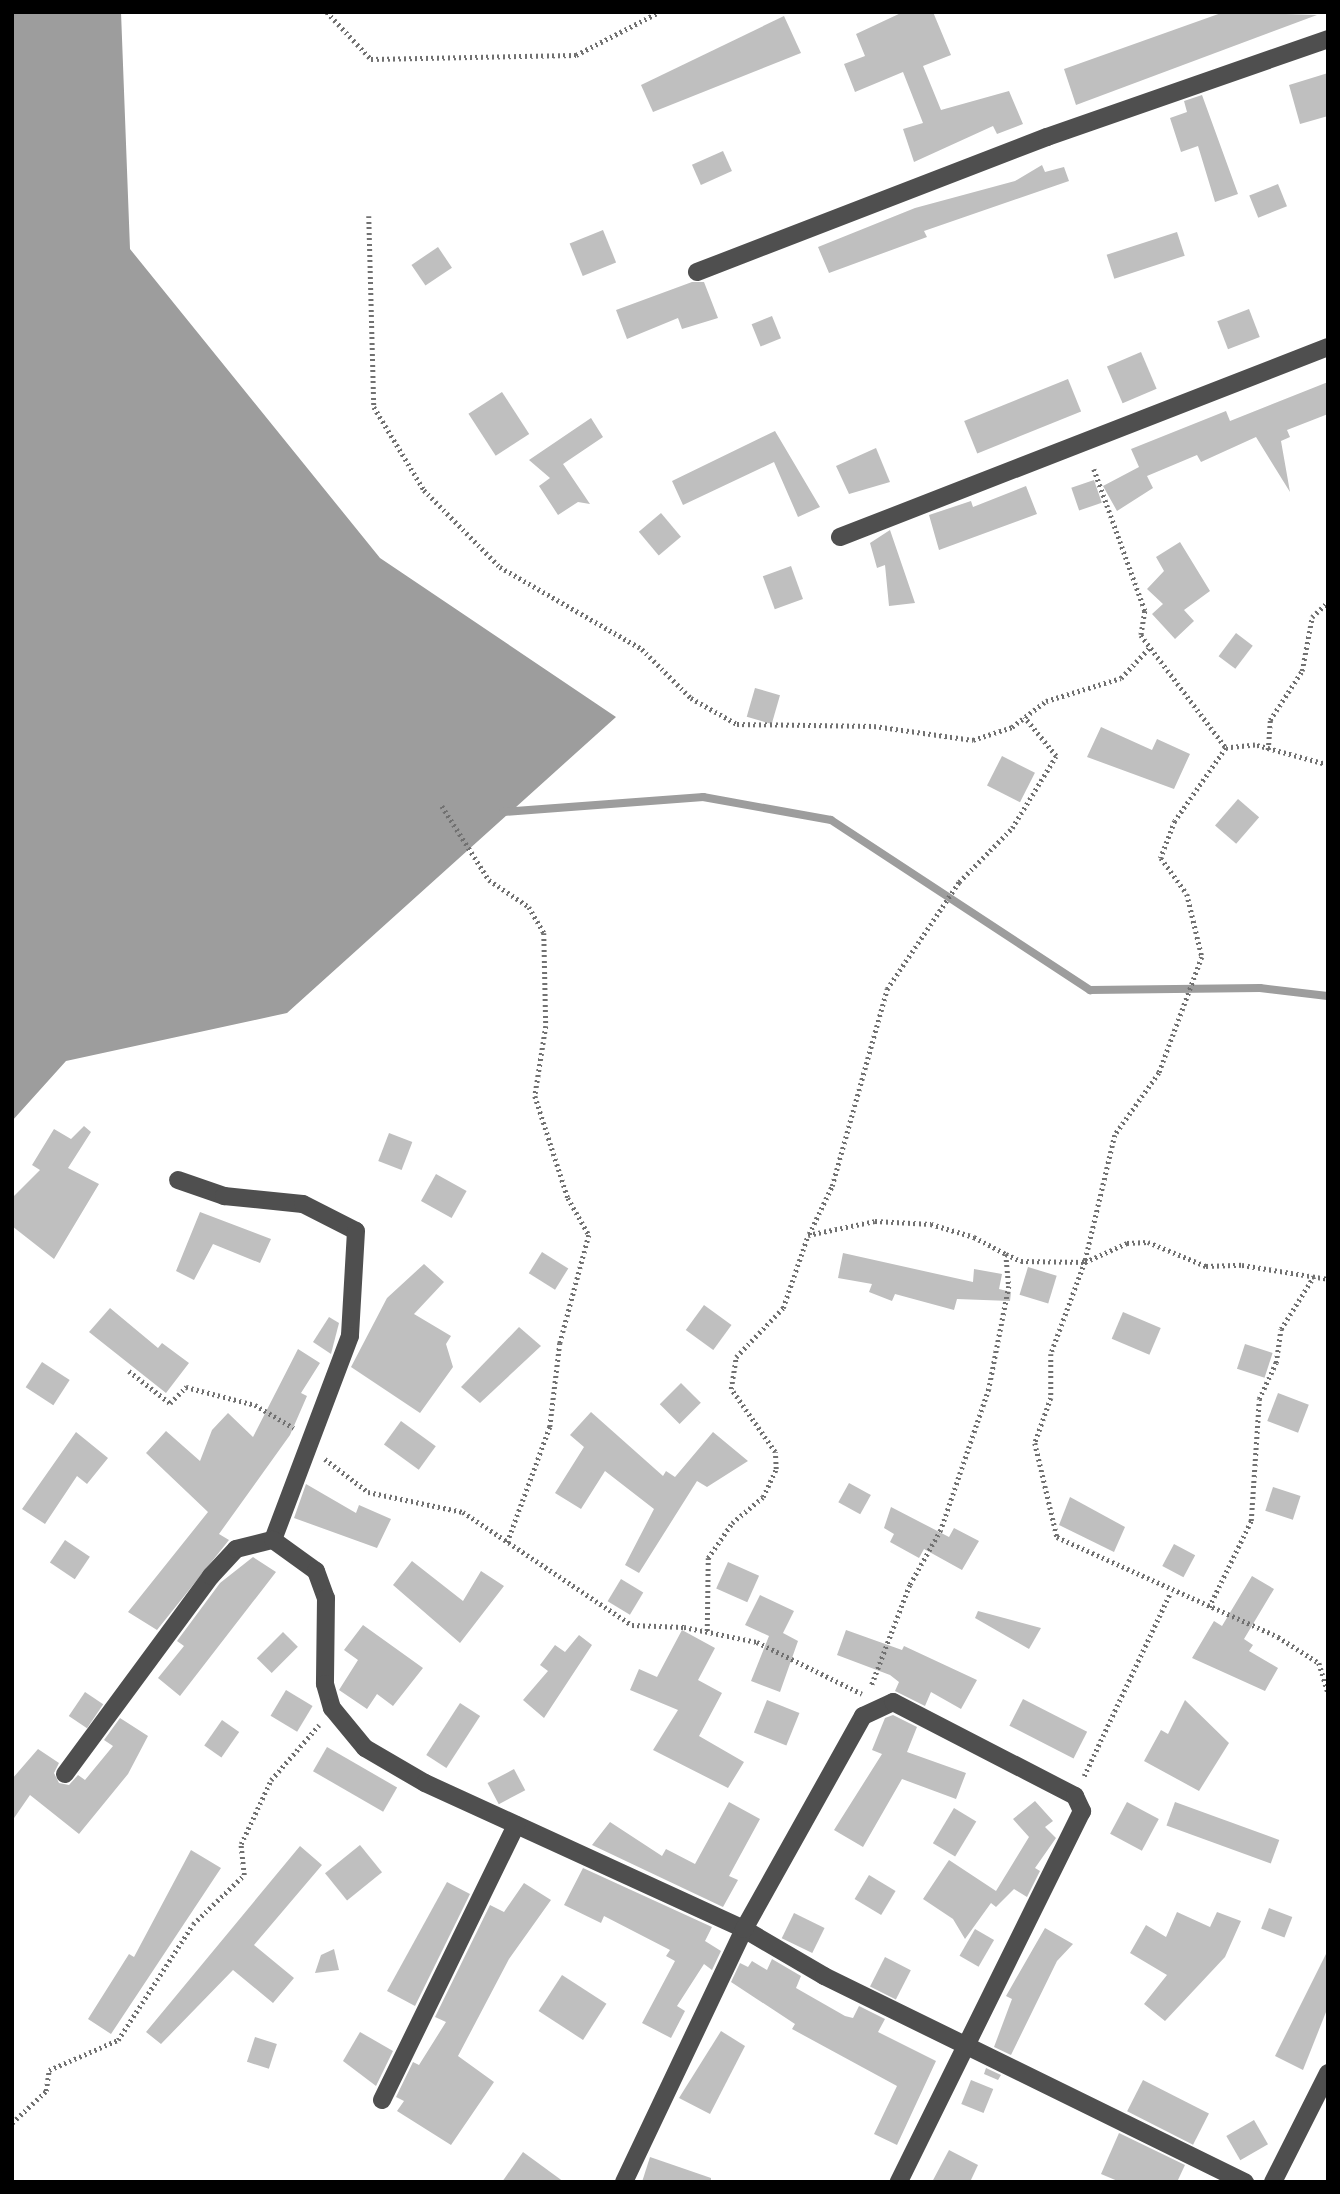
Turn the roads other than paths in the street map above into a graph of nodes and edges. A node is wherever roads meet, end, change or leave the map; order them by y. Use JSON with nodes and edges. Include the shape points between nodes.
{"nodes":[{"id":1,"x":1328,"y":39,"type":"edge"},
{"id":2,"x":697,"y":272,"type":"dead end"},
{"id":3,"x":1328,"y":347,"type":"edge"},
{"id":4,"x":840,"y":537,"type":"dead end"},
{"id":5,"x":178,"y":1180,"type":"dead end"},
{"id":6,"x":273,"y":1540,"type":"junction"},
{"id":7,"x":65,"y":1774,"type":"dead end"},
{"id":8,"x":516,"y":1825,"type":"junction"},
{"id":9,"x":744,"y":1929,"type":"junction"},
{"id":10,"x":963,"y":2045,"type":"junction"},
{"id":11,"x":1328,"y":2073,"type":"edge"},
{"id":12,"x":382,"y":2100,"type":"dead end"},
{"id":13,"x":624,"y":2182,"type":"edge"},
{"id":14,"x":899,"y":2182,"type":"edge"},
{"id":15,"x":1245,"y":2182,"type":"edge"},
{"id":16,"x":1273,"y":2182,"type":"edge"}],
"edges":[{"from":1,"to":2,"type":"street","via":[[1047,137]]},
{"from":3,"to":4,"type":"street"},
{"from":5,"to":6,"type":"street","via":[[224,1196],[303,1203],[356,1231],[350,1336]]},
{"from":6,"to":7,"type":"street","via":[[236,1549],[211,1576]]},
{"from":6,"to":8,"type":"street","via":[[316,1571],[326,1598],[321,1662],[332,1708],[365,1748]]},
{"from":8,"to":9,"type":"street"},
{"from":8,"to":12,"type":"street"},
{"from":9,"to":10,"type":"street"},
{"from":9,"to":10,"type":"street","via":[[863,1716],[877,1704],[893,1702],[1075,1796],[1079,1825]]},
{"from":9,"to":13,"type":"street"},
{"from":10,"to":14,"type":"street"},
{"from":10,"to":15,"type":"street"},
{"from":11,"to":16,"type":"street"}]}
